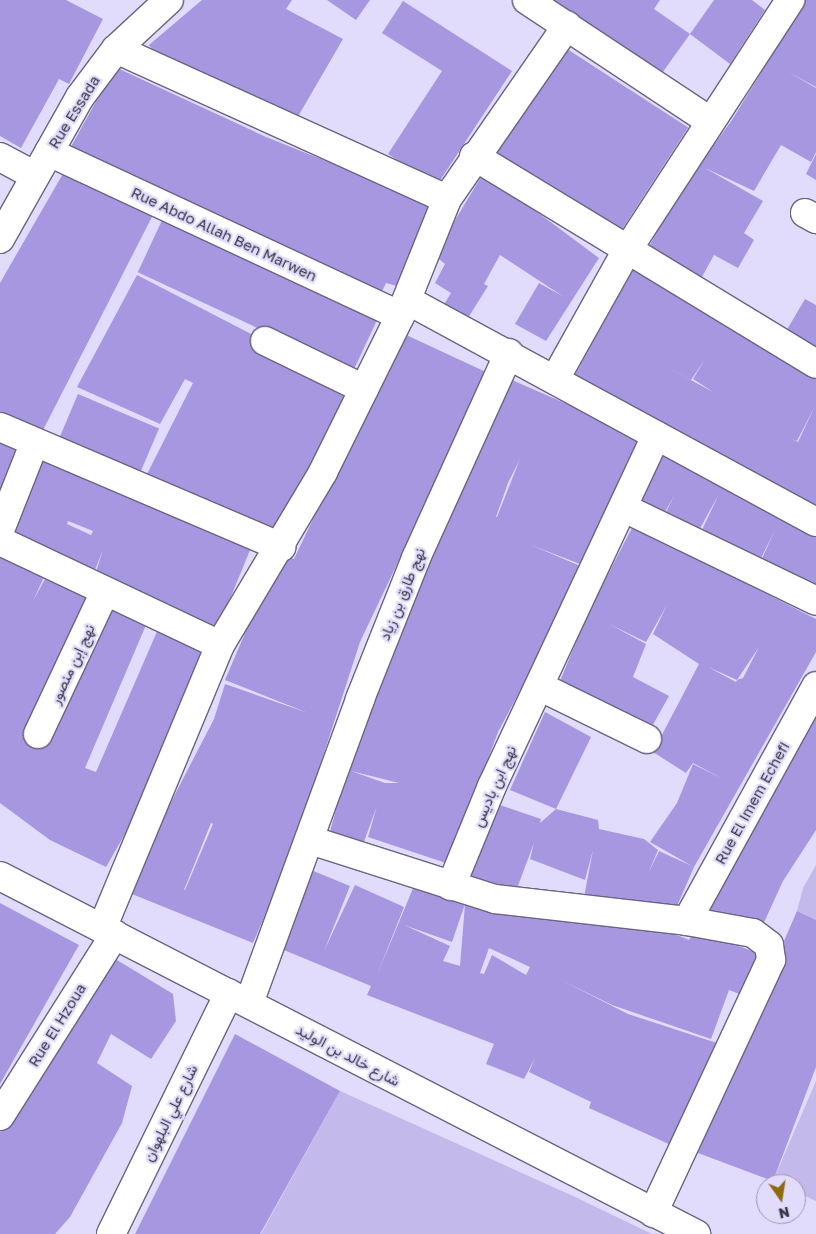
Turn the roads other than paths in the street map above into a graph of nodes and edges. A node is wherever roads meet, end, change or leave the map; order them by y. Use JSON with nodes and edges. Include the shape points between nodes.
{"nodes":[{"id":1,"x":169,"y":0,"type":"edge"},
{"id":2,"x":527,"y":0,"type":"edge"},
{"id":3,"x":783,"y":2,"type":"edge"},
{"id":4,"x":567,"y":26,"type":"junction"},
{"id":5,"x":116,"y":49,"type":"junction"},
{"id":6,"x":708,"y":120,"type":"junction"},
{"id":7,"x":49,"y":152,"type":"junction"},
{"id":8,"x":474,"y":156,"type":"junction"},
{"id":9,"x":0,"y":157,"type":"edge"},
{"id":10,"x":35,"y":176,"type":"junction"},
{"id":11,"x":447,"y":200,"type":"junction"},
{"id":12,"x":0,"y":239,"type":"edge"},
{"id":13,"x":626,"y":252,"type":"junction"},
{"id":14,"x":403,"y":308,"type":"junction"},
{"id":15,"x":265,"y":341,"type":"dead end"},
{"id":16,"x":509,"y":353,"type":"junction"},
{"id":17,"x":816,"y":364,"type":"edge"},
{"id":18,"x":555,"y":379,"type":"junction"},
{"id":19,"x":364,"y":389,"type":"junction"},
{"id":20,"x":0,"y":427,"type":"edge"},
{"id":21,"x":656,"y":436,"type":"junction"},
{"id":22,"x":34,"y":444,"type":"junction"},
{"id":23,"x":624,"y":508,"type":"junction"},
{"id":24,"x":816,"y":522,"type":"edge"},
{"id":25,"x":0,"y":530,"type":"edge"},
{"id":26,"x":0,"y":541,"type":"edge"},
{"id":27,"x":282,"y":547,"type":"junction"},
{"id":28,"x":104,"y":594,"type":"junction"},
{"id":29,"x":816,"y":601,"type":"edge"},
{"id":30,"x":220,"y":645,"type":"junction"},
{"id":31,"x":816,"y":686,"type":"edge"},
{"id":32,"x":541,"y":687,"type":"junction"},
{"id":33,"x":38,"y":734,"type":"dead end"},
{"id":34,"x":647,"y":739,"type":"dead end"},
{"id":35,"x":310,"y":840,"type":"junction"},
{"id":36,"x":0,"y":876,"type":"edge"},
{"id":37,"x":451,"y":886,"type":"junction"},
{"id":38,"x":687,"y":921,"type":"junction"},
{"id":39,"x":109,"y":931,"type":"junction"},
{"id":40,"x":239,"y":998,"type":"junction"},
{"id":41,"x":0,"y":1116,"type":"edge"},
{"id":42,"x":652,"y":1213,"type":"junction"},
{"id":43,"x":111,"y":1234,"type":"edge"},
{"id":44,"x":696,"y":1234,"type":"edge"}],
"edges":[{"from":1,"to":5,"type":"street","name":"Rue Essada"},
{"from":2,"to":4,"type":"street"},
{"from":3,"to":6,"type":"street"},
{"from":4,"to":6,"type":"street"},
{"from":4,"to":8,"type":"street","name":"Rue El Hzoua"},
{"from":5,"to":7,"type":"street","name":"Rue Essada","via":[[80,97]]},
{"from":5,"to":11,"type":"street"},
{"from":6,"to":13,"type":"street"},
{"from":7,"to":10,"type":"street","name":"Rue Essada"},
{"from":7,"to":14,"type":"street","name":"Rue Abdo Allah Ben Marwen"},
{"from":8,"to":11,"type":"street","name":"Rue El Hzoua"},
{"from":8,"to":13,"type":"street"},
{"from":9,"to":10,"type":"street"},
{"from":10,"to":12,"type":"street","name":"Rue Essada"},
{"from":11,"to":14,"type":"street","name":"Rue El Hzoua"},
{"from":13,"to":17,"type":"street"},
{"from":13,"to":18,"type":"street"},
{"from":14,"to":16,"type":"street","name":"Rue Abdo Allah Ben Marwen"},
{"from":14,"to":19,"type":"street","name":"Rue El Hzoua"},
{"from":15,"to":19,"type":"street"},
{"from":16,"to":18,"type":"street","name":"Rue Abdo Allah Ben Marwen"},
{"from":16,"to":35,"type":"street","name":"نهج طارق بن زياد","via":[[416,558]]},
{"from":18,"to":21,"type":"street","name":"Rue Abdo Allah Ben Marwen"},
{"from":19,"to":27,"type":"street","name":"Rue El Hzoua"},
{"from":20,"to":22,"type":"street"},
{"from":21,"to":23,"type":"street","name":"نهج ابن باديس"},
{"from":21,"to":24,"type":"street","name":"Rue Abdo Allah Ben Marwen"},
{"from":22,"to":25,"type":"street"},
{"from":22,"to":27,"type":"street"},
{"from":23,"to":29,"type":"street"},
{"from":23,"to":32,"type":"street","name":"نهج ابن باديس"},
{"from":26,"to":28,"type":"street"},
{"from":27,"to":30,"type":"street","name":"Rue El Hzoua"},
{"from":28,"to":30,"type":"street"},
{"from":28,"to":33,"type":"street","name":"نهج إبن منصور"},
{"from":30,"to":39,"type":"street","name":"Rue El Hzoua"},
{"from":31,"to":38,"type":"street","name":"Rue El Imem Echefi"},
{"from":32,"to":34,"type":"street"},
{"from":32,"to":37,"type":"street","name":"نهج ابن باديس","via":[[492,786]]},
{"from":35,"to":37,"type":"street"},
{"from":35,"to":40,"type":"street","name":"نهج طارق بن زياد"},
{"from":36,"to":39,"type":"street","name":"شارع خالد بن الوليد"},
{"from":37,"to":38,"type":"street","via":[[544,908]]},
{"from":38,"to":42,"type":"street","via":[[753,933],[769,945],[772,956]]},
{"from":39,"to":40,"type":"street","name":"شارع خالد بن الوليد"},
{"from":39,"to":41,"type":"street","name":"Rue El Hzoua"},
{"from":40,"to":42,"type":"street","name":"شارع خالد بن الوليد"},
{"from":40,"to":43,"type":"street","name":"شارع علي البلهوان"},
{"from":42,"to":44,"type":"street","name":"شارع خالد بن الوليد"}]}
